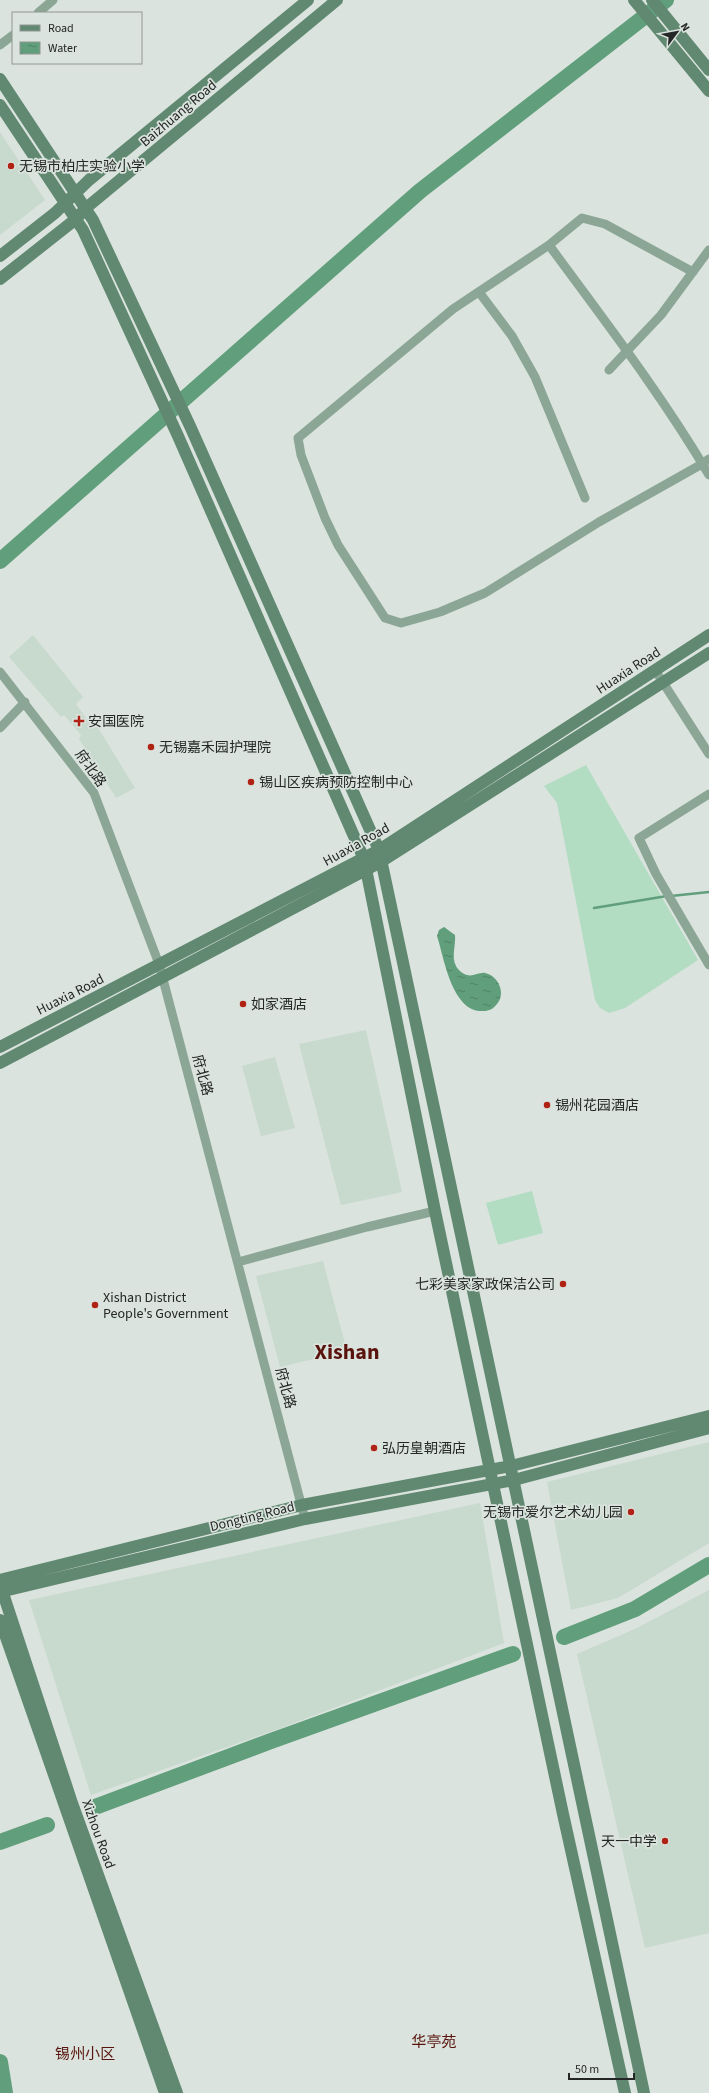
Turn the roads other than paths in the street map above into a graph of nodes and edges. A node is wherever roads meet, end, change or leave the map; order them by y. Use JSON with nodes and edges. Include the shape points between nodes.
{"nodes":[{"id":1,"x":53,"y":0,"type":"edge"},
{"id":2,"x":308,"y":0,"type":"edge"},
{"id":3,"x":337,"y":0,"type":"edge"},
{"id":4,"x":634,"y":0,"type":"edge"},
{"id":5,"x":652,"y":0,"type":"edge"},
{"id":6,"x":39,"y":12,"type":"edge"},
{"id":7,"x":12,"y":36,"type":"edge"},
{"id":8,"x":0,"y":45,"type":"edge"},
{"id":9,"x":709,"y":70,"type":"edge"},
{"id":10,"x":0,"y":79,"type":"edge"},
{"id":11,"x":709,"y":90,"type":"edge"},
{"id":12,"x":0,"y":105,"type":"edge"},
{"id":13,"x":75,"y":192,"type":"junction"},
{"id":14,"x":66,"y":202,"type":"junction"},
{"id":15,"x":86,"y":208,"type":"junction"},
{"id":16,"x":76,"y":219,"type":"junction"},
{"id":17,"x":549,"y":245,"type":"junction"},
{"id":18,"x":709,"y":250,"type":"edge"},
{"id":19,"x":0,"y":256,"type":"edge"},
{"id":20,"x":693,"y":272,"type":"junction"},
{"id":21,"x":0,"y":279,"type":"edge"},
{"id":22,"x":479,"y":292,"type":"junction"},
{"id":23,"x":626,"y":352,"type":"junction"},
{"id":24,"x":609,"y":370,"type":"dead end"},
{"id":25,"x":706,"y":462,"type":"edge"},
{"id":26,"x":709,"y":475,"type":"edge"},
{"id":27,"x":585,"y":498,"type":"dead end"},
{"id":28,"x":709,"y":635,"type":"edge"},
{"id":29,"x":709,"y":653,"type":"edge"},
{"id":30,"x":655,"y":670,"type":"junction"},
{"id":31,"x":0,"y":672,"type":"edge"},
{"id":32,"x":663,"y":682,"type":"junction"},
{"id":33,"x":25,"y":702,"type":"junction"},
{"id":34,"x":0,"y":728,"type":"edge"},
{"id":35,"x":709,"y":754,"type":"edge"},
{"id":36,"x":709,"y":794,"type":"edge"},
{"id":37,"x":381,"y":856,"type":"junction"},
{"id":38,"x":365,"y":865,"type":"junction"},
{"id":39,"x":159,"y":964,"type":"junction"},
{"id":40,"x":709,"y":965,"type":"edge"},
{"id":41,"x":164,"y":978,"type":"junction"},
{"id":42,"x":0,"y":1047,"type":"edge"},
{"id":43,"x":0,"y":1063,"type":"edge"},
{"id":44,"x":435,"y":1211,"type":"junction"},
{"id":45,"x":238,"y":1262,"type":"junction"},
{"id":46,"x":709,"y":1416,"type":"edge"},
{"id":47,"x":709,"y":1428,"type":"edge"},
{"id":48,"x":511,"y":1466,"type":"junction"},
{"id":49,"x":490,"y":1469,"type":"junction"},
{"id":50,"x":514,"y":1480,"type":"junction"},
{"id":51,"x":494,"y":1484,"type":"junction"},
{"id":52,"x":302,"y":1505,"type":"junction"},
{"id":53,"x":305,"y":1519,"type":"junction"},
{"id":54,"x":1,"y":1587,"type":"edge"},
{"id":55,"x":0,"y":1620,"type":"edge"},
{"id":56,"x":165,"y":2093,"type":"edge"},
{"id":57,"x":177,"y":2093,"type":"edge"},
{"id":58,"x":625,"y":2093,"type":"edge"},
{"id":59,"x":644,"y":2093,"type":"edge"}],
"edges":[{"from":1,"to":6,"type":"street"},
{"from":2,"to":13,"type":"main road","name":"Baizhuang Road"},
{"from":3,"to":15,"type":"main road","name":"Baizhuang Road"},
{"from":4,"to":11,"type":"main road"},
{"from":5,"to":9,"type":"main road"},
{"from":7,"to":8,"type":"street"},
{"from":10,"to":13,"type":"main road"},
{"from":12,"to":14,"type":"main road"},
{"from":13,"to":14,"type":"main road","name":"Baizhuang Road"},
{"from":13,"to":15,"type":"main road"},
{"from":14,"to":16,"type":"main road"},
{"from":14,"to":19,"type":"main road","name":"Baizhuang Road"},
{"from":15,"to":16,"type":"main road","name":"Baizhuang Road"},
{"from":15,"to":37,"type":"main road","via":[[190,426]]},
{"from":16,"to":21,"type":"main road","name":"Baizhuang Road"},
{"from":16,"to":38,"type":"main road","via":[[178,436]]},
{"from":17,"to":20,"type":"street","via":[[582,218],[605,224]]},
{"from":17,"to":22,"type":"street"},
{"from":17,"to":23,"type":"street"},
{"from":18,"to":20,"type":"street"},
{"from":20,"to":23,"type":"street","via":[[661,315]]},
{"from":22,"to":25,"type":"street","via":[[453,309],[298,438],[301,455],[338,545],[385,618],[401,622],[440,612],[485,593],[599,522]]},
{"from":22,"to":27,"type":"street","via":[[512,336],[535,377]]},
{"from":23,"to":24,"type":"street"},
{"from":23,"to":25,"type":"street"},
{"from":25,"to":26,"type":"street"},
{"from":28,"to":30,"type":"main road","name":"Huaxia Road"},
{"from":29,"to":32,"type":"main road","name":"Huaxia Road"},
{"from":30,"to":32,"type":"street"},
{"from":30,"to":37,"type":"main road","name":"Huaxia Road"},
{"from":31,"to":33,"type":"street","name":"府北路"},
{"from":32,"to":35,"type":"street"},
{"from":32,"to":37,"type":"main road","name":"Huaxia Road"},
{"from":33,"to":34,"type":"street"},
{"from":33,"to":39,"type":"street","name":"府北路","via":[[94,793]]},
{"from":36,"to":40,"type":"street","via":[[639,838]]},
{"from":37,"to":38,"type":"main road","name":"Huaxia Road"},
{"from":37,"to":48,"type":"main road"},
{"from":38,"to":39,"type":"main road","name":"Huaxia Road"},
{"from":38,"to":41,"type":"main road","name":"Huaxia Road"},
{"from":38,"to":44,"type":"main road"},
{"from":39,"to":41,"type":"street","name":"府北路"},
{"from":39,"to":42,"type":"main road","name":"Huaxia Road"},
{"from":41,"to":43,"type":"main road","name":"Huaxia Road"},
{"from":41,"to":45,"type":"street","name":"府北路"},
{"from":44,"to":45,"type":"street","via":[[367,1226]]},
{"from":44,"to":49,"type":"main road"},
{"from":45,"to":52,"type":"street","name":"府北路"},
{"from":46,"to":48,"type":"main road","name":"Dongting Road"},
{"from":47,"to":50,"type":"main road","name":"Dongting Road"},
{"from":48,"to":49,"type":"main road","name":"Dongting Road"},
{"from":48,"to":50,"type":"main road"},
{"from":49,"to":51,"type":"main road"},
{"from":49,"to":52,"type":"main road","name":"Dongting Road"},
{"from":50,"to":51,"type":"main road","name":"Dongting Road"},
{"from":50,"to":59,"type":"main road"},
{"from":51,"to":53,"type":"main road","name":"Dongting Road"},
{"from":51,"to":58,"type":"main road","via":[[564,1820]]},
{"from":52,"to":53,"type":"street","name":"府北路"},
{"from":52,"to":54,"type":"main road","name":"Dongting Road"},
{"from":53,"to":54,"type":"main road","name":"Dongting Road"},
{"from":54,"to":57,"type":"main road","name":"Xizhou Road","via":[[72,1803]]},
{"from":55,"to":56,"type":"main road","name":"Xizhou Road"}]}
